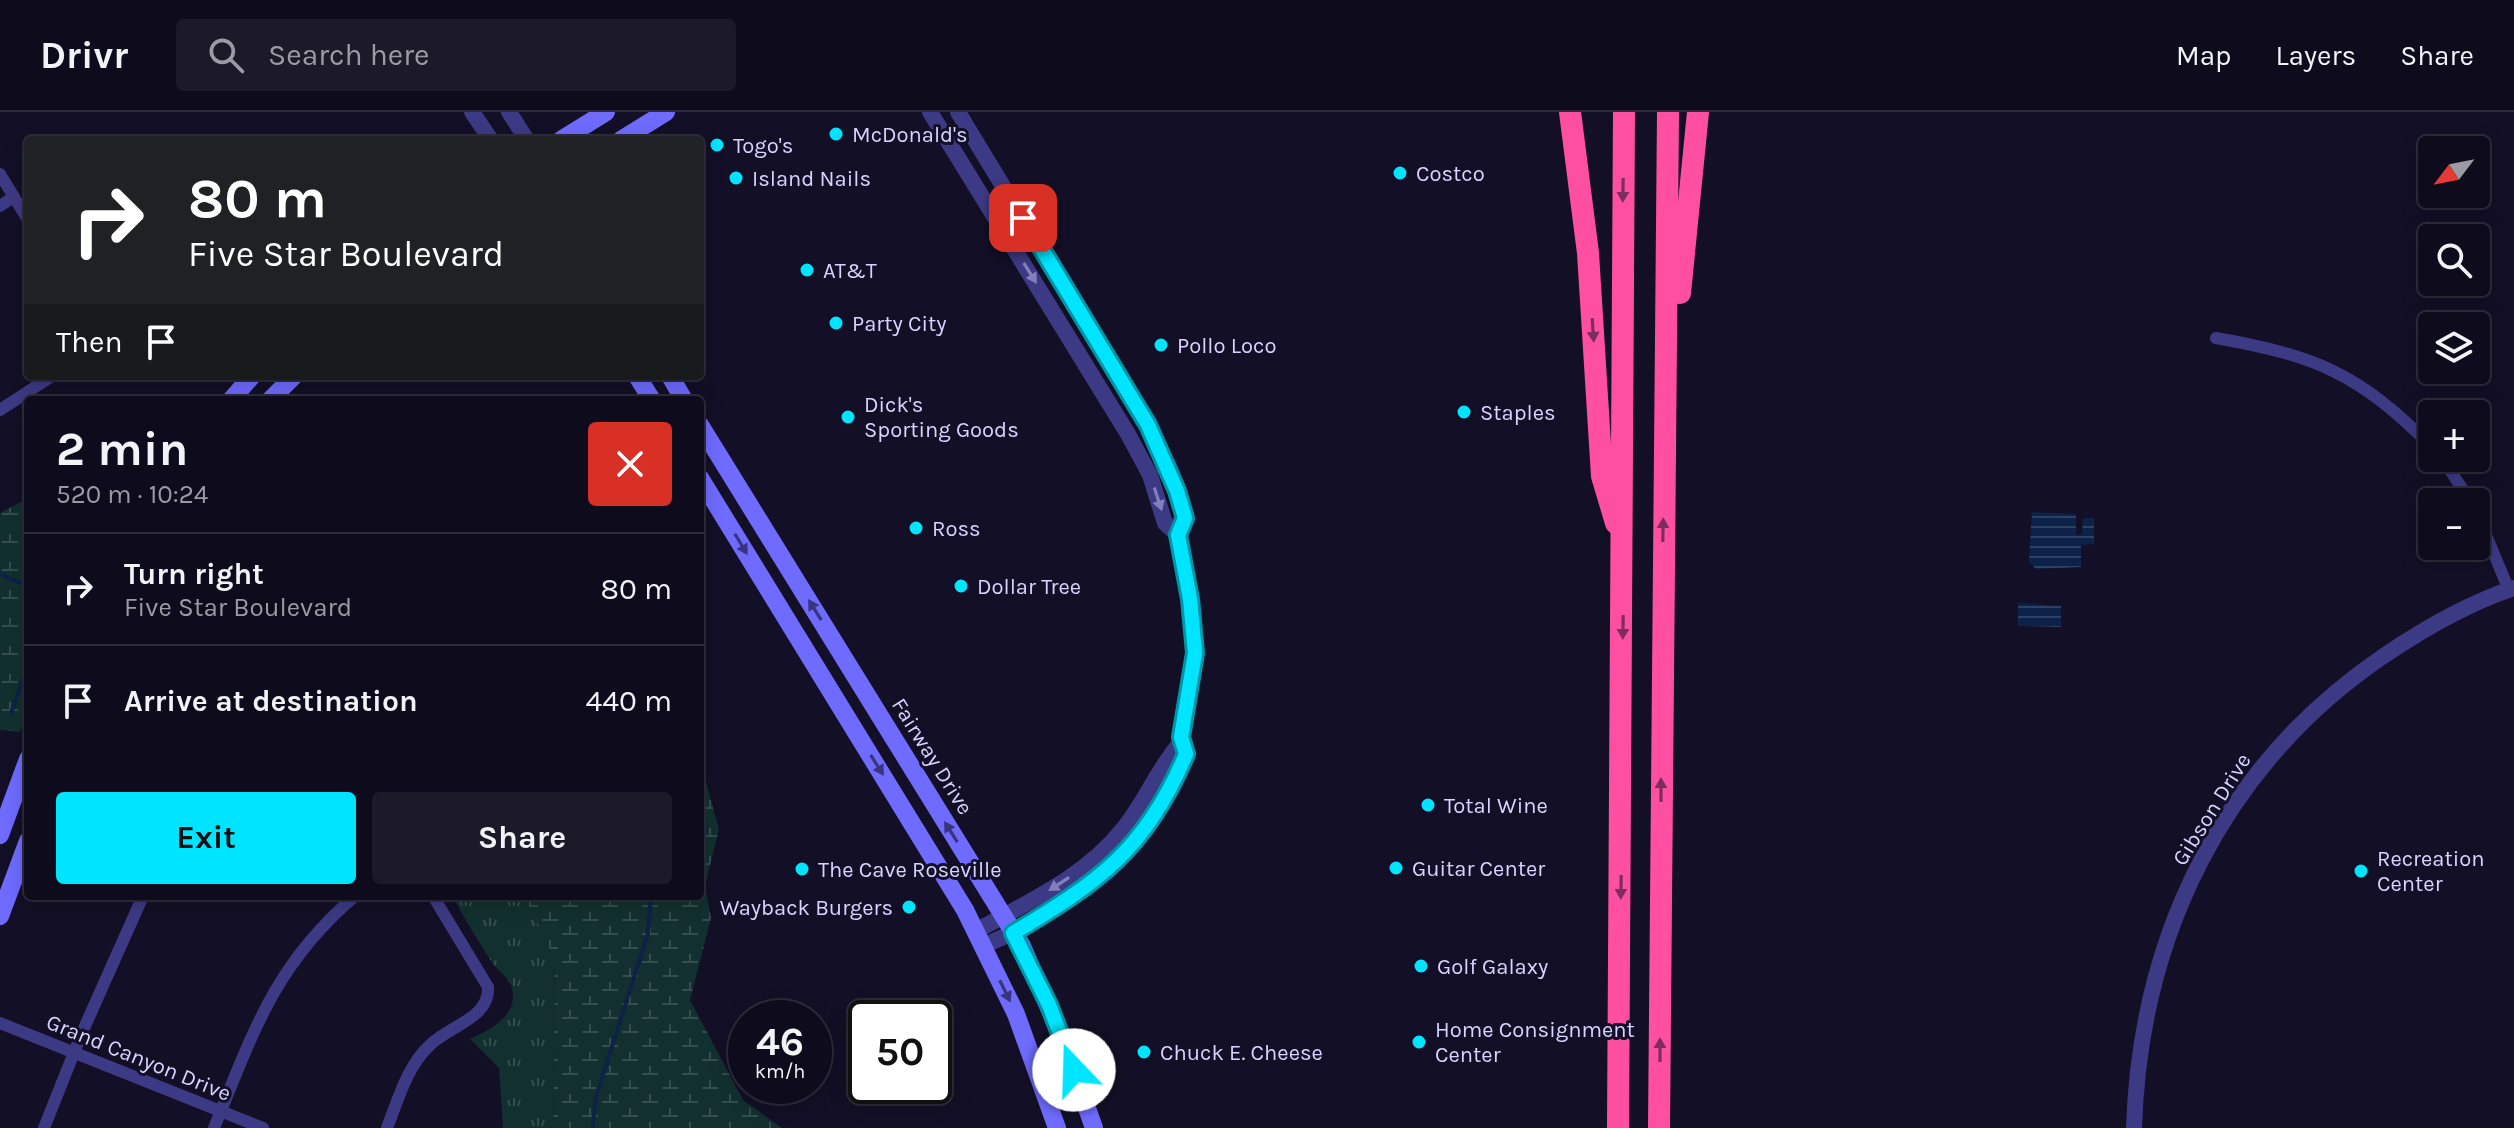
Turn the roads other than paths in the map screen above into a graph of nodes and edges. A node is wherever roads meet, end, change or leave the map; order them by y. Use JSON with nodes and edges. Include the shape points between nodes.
{"nodes":[{"id":1,"x":472,"y":112,"type":"edge"},
{"id":2,"x":509,"y":112,"type":"edge"},
{"id":3,"x":606,"y":112,"type":"edge"},
{"id":4,"x":666,"y":112,"type":"edge"},
{"id":5,"x":958,"y":112,"type":"edge"},
{"id":6,"x":1570,"y":112,"type":"edge"},
{"id":7,"x":1624,"y":112,"type":"edge"},
{"id":8,"x":1668,"y":112,"type":"edge"},
{"id":9,"x":1698,"y":112,"type":"edge"},
{"id":10,"x":934,"y":113,"type":"edge"},
{"id":11,"x":488,"y":136,"type":"edge"},
{"id":12,"x":524,"y":136,"type":"edge"},
{"id":13,"x":567,"y":136,"type":"edge"},
{"id":14,"x":627,"y":136,"type":"edge"},
{"id":15,"x":0,"y":174,"type":"edge"},
{"id":16,"x":14,"y":197,"type":"junction"},
{"id":17,"x":0,"y":206,"type":"edge"},
{"id":18,"x":24,"y":213,"type":"edge"},
{"id":19,"x":2216,"y":338,"type":"dead end"},
{"id":20,"x":1667,"y":369,"type":"junction"},
{"id":21,"x":46,"y":380,"type":"edge"},
{"id":22,"x":248,"y":380,"type":"edge"},
{"id":23,"x":290,"y":380,"type":"edge"},
{"id":24,"x":234,"y":396,"type":"edge"},
{"id":25,"x":274,"y":396,"type":"edge"},
{"id":26,"x":0,"y":410,"type":"edge"},
{"id":27,"x":704,"y":431,"type":"edge"},
{"id":28,"x":2418,"y":434,"type":"edge"},
{"id":29,"x":704,"y":484,"type":"edge"},
{"id":30,"x":742,"y":493,"type":"junction"},
{"id":31,"x":719,"y":508,"type":"junction"},
{"id":32,"x":1178,"y":535,"type":"junction"},
{"id":33,"x":2490,"y":542,"type":"edge"},
{"id":34,"x":1624,"y":549,"type":"junction"},
{"id":35,"x":2511,"y":589,"type":"edge"},
{"id":36,"x":1181,"y":742,"type":"junction"},
{"id":37,"x":24,"y":770,"type":"edge"},
{"id":38,"x":0,"y":835,"type":"edge"},
{"id":39,"x":24,"y":852,"type":"edge"},
{"id":40,"x":141,"y":900,"type":"edge"},
{"id":41,"x":351,"y":900,"type":"edge"},
{"id":42,"x":435,"y":900,"type":"edge"},
{"id":43,"x":0,"y":916,"type":"edge"},
{"id":44,"x":1003,"y":916,"type":"junction"},
{"id":45,"x":1013,"y":933,"type":"junction"},
{"id":46,"x":979,"y":938,"type":"junction"},
{"id":47,"x":0,"y":1023,"type":"edge"},
{"id":48,"x":75,"y":1052,"type":"junction"},
{"id":49,"x":221,"y":1111,"type":"junction"},
{"id":50,"x":44,"y":1128,"type":"edge"},
{"id":51,"x":214,"y":1128,"type":"edge"},
{"id":52,"x":263,"y":1128,"type":"edge"},
{"id":53,"x":387,"y":1128,"type":"edge"},
{"id":54,"x":1057,"y":1128,"type":"edge"},
{"id":55,"x":1094,"y":1128,"type":"edge"},
{"id":56,"x":1618,"y":1128,"type":"edge"},
{"id":57,"x":1659,"y":1128,"type":"edge"},
{"id":58,"x":2134,"y":1128,"type":"edge"}],
"edges":[{"from":1,"to":11,"type":"street"},
{"from":2,"to":12,"type":"street"},
{"from":3,"to":13,"type":"main road"},
{"from":4,"to":14,"type":"main road"},
{"from":5,"to":32,"type":"street","via":[[1148,425],[1185,518]]},
{"from":6,"to":34,"type":"highway","one_way":true,"via":[[1588,253],[1602,476]]},
{"from":7,"to":34,"type":"highway","one_way":true},
{"from":8,"to":20,"type":"highway"},
{"from":9,"to":20,"type":"highway","via":[[1679,306]]},
{"from":10,"to":32,"type":"street","one_way":true,"via":[[1128,434],[1150,475],[1165,523]]},
{"from":15,"to":16,"type":"street"},
{"from":16,"to":17,"type":"street"},
{"from":16,"to":18,"type":"street"},
{"from":19,"to":28,"type":"street","via":[[2273,348],[2330,367],[2381,399]]},
{"from":57,"to":20,"type":"highway","one_way":true},
{"from":21,"to":26,"type":"street"},
{"from":22,"to":24,"type":"main road"},
{"from":23,"to":25,"type":"main road"},
{"from":27,"to":30,"type":"main road","name":"Fairway Drive"},
{"from":29,"to":31,"type":"main road"},
{"from":30,"to":31,"type":"main road"},
{"from":44,"to":30,"type":"main road","name":"Fairway Drive","one_way":true},
{"from":31,"to":46,"type":"main road","one_way":true},
{"from":32,"to":36,"type":"street","via":[[1195,653]]},
{"from":33,"to":35,"type":"street"},
{"from":34,"to":56,"type":"highway","one_way":true},
{"from":35,"to":58,"type":"street","name":"Gibson Drive","via":[[2431,624],[2361,672],[2303,720],[2249,782],[2208,846],[2170,925],[2135,1072]]},
{"from":36,"to":44,"type":"street","one_way":true,"via":[[1141,805],[1105,848],[1066,881]]},
{"from":36,"to":45,"type":"street","via":[[1186,754],[1173,784],[1134,844],[1087,888]]},
{"from":37,"to":38,"type":"main road"},
{"from":39,"to":43,"type":"main road"},
{"from":40,"to":48,"type":"street"},
{"from":41,"to":49,"type":"street","via":[[285,970],[261,1013]]},
{"from":42,"to":53,"type":"street","via":[[488,987],[489,998],[483,1009],[429,1045],[406,1080]]},
{"from":44,"to":45,"type":"main road","name":"Fairway Drive"},
{"from":44,"to":46,"type":"street"},
{"from":45,"to":46,"type":"street"},
{"from":45,"to":55,"type":"main road","name":"Fairway Drive","via":[[1049,1005]]},
{"from":46,"to":54,"type":"main road","one_way":true,"via":[[1027,1041]]},
{"from":47,"to":48,"type":"street","name":"Grand Canyon Drive"},
{"from":48,"to":49,"type":"street","name":"Grand Canyon Drive"},
{"from":48,"to":50,"type":"street"},
{"from":49,"to":51,"type":"street"},
{"from":49,"to":52,"type":"street","name":"Grand Canyon Drive"}]}
